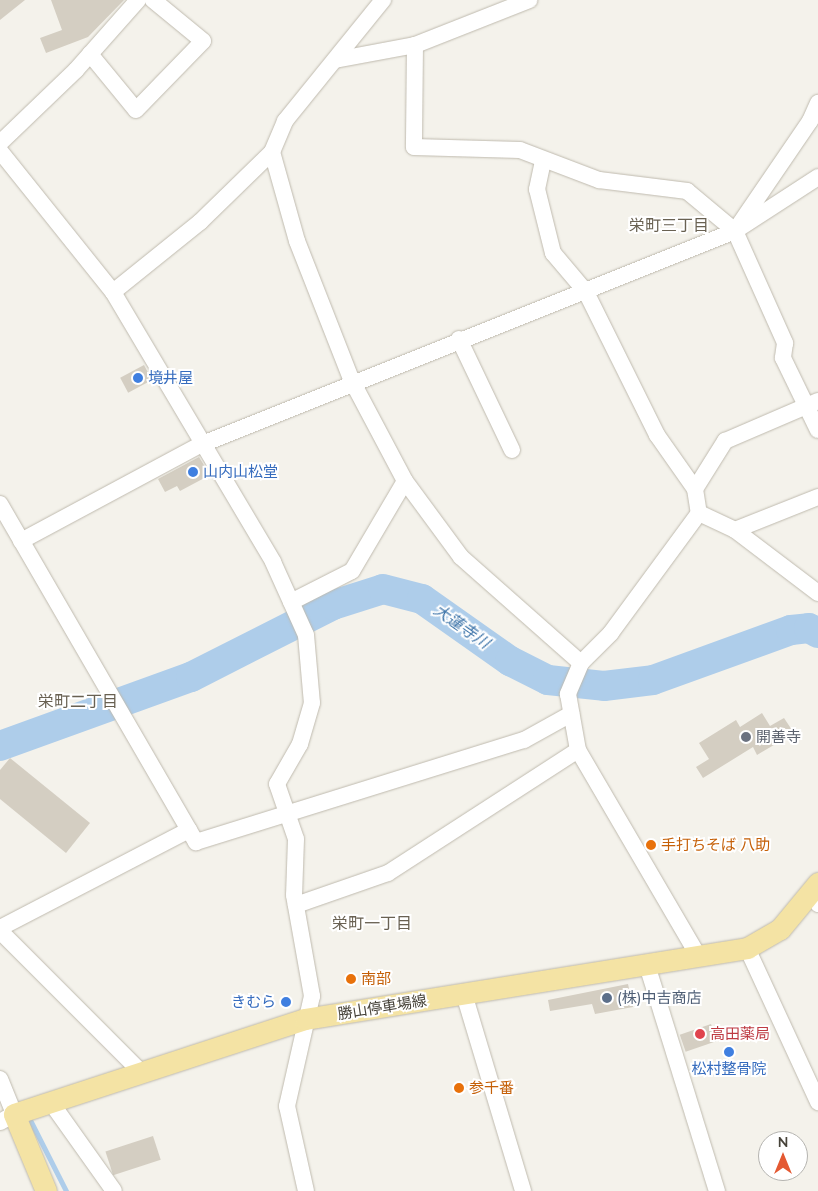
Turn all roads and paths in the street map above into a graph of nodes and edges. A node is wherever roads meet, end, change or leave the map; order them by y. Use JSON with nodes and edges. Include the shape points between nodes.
{"nodes":[{"id":1,"x":138,"y":0,"type":"edge"},
{"id":2,"x":153,"y":0,"type":"edge"},
{"id":3,"x":383,"y":0,"type":"edge"},
{"id":4,"x":529,"y":0,"type":"edge"},
{"id":5,"x":415,"y":45,"type":"junction"},
{"id":6,"x":90,"y":54,"type":"junction"},
{"id":7,"x":335,"y":60,"type":"junction"},
{"id":8,"x":818,"y":103,"type":"edge"},
{"id":9,"x":0,"y":143,"type":"edge"},
{"id":10,"x":0,"y":151,"type":"edge"},
{"id":11,"x":272,"y":152,"type":"junction"},
{"id":12,"x":543,"y":161,"type":"junction"},
{"id":13,"x":818,"y":177,"type":"edge"},
{"id":14,"x":735,"y":231,"type":"junction"},
{"id":15,"x":113,"y":292,"type":"junction"},
{"id":16,"x":586,"y":292,"type":"junction"},
{"id":17,"x":459,"y":339,"type":"junction"},
{"id":18,"x":352,"y":381,"type":"junction"},
{"id":19,"x":813,"y":403,"type":"edge"},
{"id":20,"x":818,"y":430,"type":"edge"},
{"id":21,"x":200,"y":445,"type":"junction"},
{"id":22,"x":512,"y":450,"type":"dead end"},
{"id":23,"x":405,"y":481,"type":"junction"},
{"id":24,"x":695,"y":489,"type":"junction"},
{"id":25,"x":818,"y":497,"type":"edge"},
{"id":26,"x":0,"y":504,"type":"edge"},
{"id":27,"x":699,"y":513,"type":"junction"},
{"id":28,"x":735,"y":530,"type":"junction"},
{"id":29,"x":21,"y":541,"type":"junction"},
{"id":30,"x":818,"y":593,"type":"edge"},
{"id":31,"x":291,"y":602,"type":"junction"},
{"id":32,"x":581,"y":663,"type":"junction"},
{"id":33,"x":571,"y":714,"type":"junction"},
{"id":34,"x":578,"y":750,"type":"junction"},
{"id":35,"x":284,"y":812,"type":"junction"},
{"id":36,"x":192,"y":836,"type":"junction"},
{"id":37,"x":816,"y":893,"type":"edge"},
{"id":38,"x":296,"y":905,"type":"junction"},
{"id":39,"x":0,"y":930,"type":"edge"},
{"id":40,"x":747,"y":948,"type":"junction"},
{"id":41,"x":699,"y":957,"type":"junction"},
{"id":42,"x":647,"y":965,"type":"junction"},
{"id":43,"x":464,"y":994,"type":"junction"},
{"id":44,"x":305,"y":1019,"type":"junction"},
{"id":45,"x":139,"y":1070,"type":"junction"},
{"id":46,"x":0,"y":1079,"type":"edge"},
{"id":47,"x":50,"y":1101,"type":"junction"},
{"id":48,"x":818,"y":1102,"type":"edge"},
{"id":49,"x":7,"y":1118,"type":"edge"},
{"id":50,"x":46,"y":1191,"type":"edge"},
{"id":51,"x":114,"y":1191,"type":"edge"},
{"id":52,"x":306,"y":1191,"type":"edge"},
{"id":53,"x":523,"y":1191,"type":"edge"},
{"id":54,"x":717,"y":1191,"type":"edge"}],
"edges":[{"from":1,"to":6,"type":"street"},
{"from":2,"to":6,"type":"street","via":[[203,41],[136,110]]},
{"from":3,"to":7,"type":"street"},
{"from":4,"to":5,"type":"street"},
{"from":5,"to":7,"type":"street"},
{"from":5,"to":12,"type":"street","via":[[414,146],[520,150]]},
{"from":6,"to":9,"type":"street"},
{"from":7,"to":11,"type":"street","via":[[285,121]]},
{"from":8,"to":14,"type":"street","via":[[810,122]]},
{"from":10,"to":15,"type":"street"},
{"from":11,"to":15,"type":"street","via":[[200,222]]},
{"from":11,"to":18,"type":"street","via":[[297,241]]},
{"from":12,"to":14,"type":"street","via":[[599,180],[688,190]]},
{"from":12,"to":16,"type":"street","via":[[537,189],[554,253]]},
{"from":13,"to":14,"type":"street"},
{"from":14,"to":16,"type":"street"},
{"from":14,"to":19,"type":"street","via":[[785,343],[783,358]]},
{"from":15,"to":21,"type":"street"},
{"from":16,"to":17,"type":"street"},
{"from":16,"to":24,"type":"street","via":[[657,435]]},
{"from":17,"to":18,"type":"street"},
{"from":17,"to":22,"type":"street"},
{"from":18,"to":21,"type":"street"},
{"from":18,"to":23,"type":"street"},
{"from":19,"to":20,"type":"street"},
{"from":19,"to":24,"type":"street","via":[[725,441]]},
{"from":21,"to":29,"type":"street"},
{"from":21,"to":31,"type":"street","via":[[273,562]]},
{"from":23,"to":31,"type":"street","via":[[352,571]]},
{"from":23,"to":32,"type":"street","via":[[460,557]]},
{"from":24,"to":27,"type":"street"},
{"from":25,"to":28,"type":"street"},
{"from":26,"to":29,"type":"street"},
{"from":27,"to":28,"type":"street"},
{"from":27,"to":32,"type":"street","via":[[611,633]]},
{"from":28,"to":30,"type":"street"},
{"from":29,"to":36,"type":"street"},
{"from":31,"to":35,"type":"street","via":[[306,635],[312,703],[300,744],[277,784]]},
{"from":32,"to":33,"type":"street","via":[[568,694]]},
{"from":33,"to":34,"type":"street"},
{"from":33,"to":35,"type":"street","via":[[524,740]]},
{"from":34,"to":38,"type":"street","via":[[388,873]]},
{"from":34,"to":41,"type":"street"},
{"from":35,"to":36,"type":"street"},
{"from":35,"to":38,"type":"street","via":[[296,839]]},
{"from":36,"to":39,"type":"street"},
{"from":37,"to":40,"type":"main road","name":"勝山停車場線","via":[[780,929]]},
{"from":38,"to":44,"type":"street","via":[[312,996]]},
{"from":39,"to":45,"type":"street"},
{"from":40,"to":41,"type":"main road","name":"勝山停車場線"},
{"from":40,"to":48,"type":"street"},
{"from":41,"to":42,"type":"main road","name":"勝山停車場線"},
{"from":42,"to":43,"type":"main road","name":"勝山停車場線"},
{"from":42,"to":54,"type":"street"},
{"from":43,"to":44,"type":"main road","name":"勝山停車場線"},
{"from":43,"to":53,"type":"street"},
{"from":44,"to":45,"type":"main road","name":"勝山停車場線"},
{"from":44,"to":52,"type":"street","via":[[287,1106]]},
{"from":45,"to":47,"type":"main road","name":"勝山停車場線"},
{"from":46,"to":49,"type":"street"},
{"from":47,"to":49,"type":"main road","name":"勝山停車場線"},
{"from":47,"to":51,"type":"street"},
{"from":49,"to":50,"type":"main road"}]}
